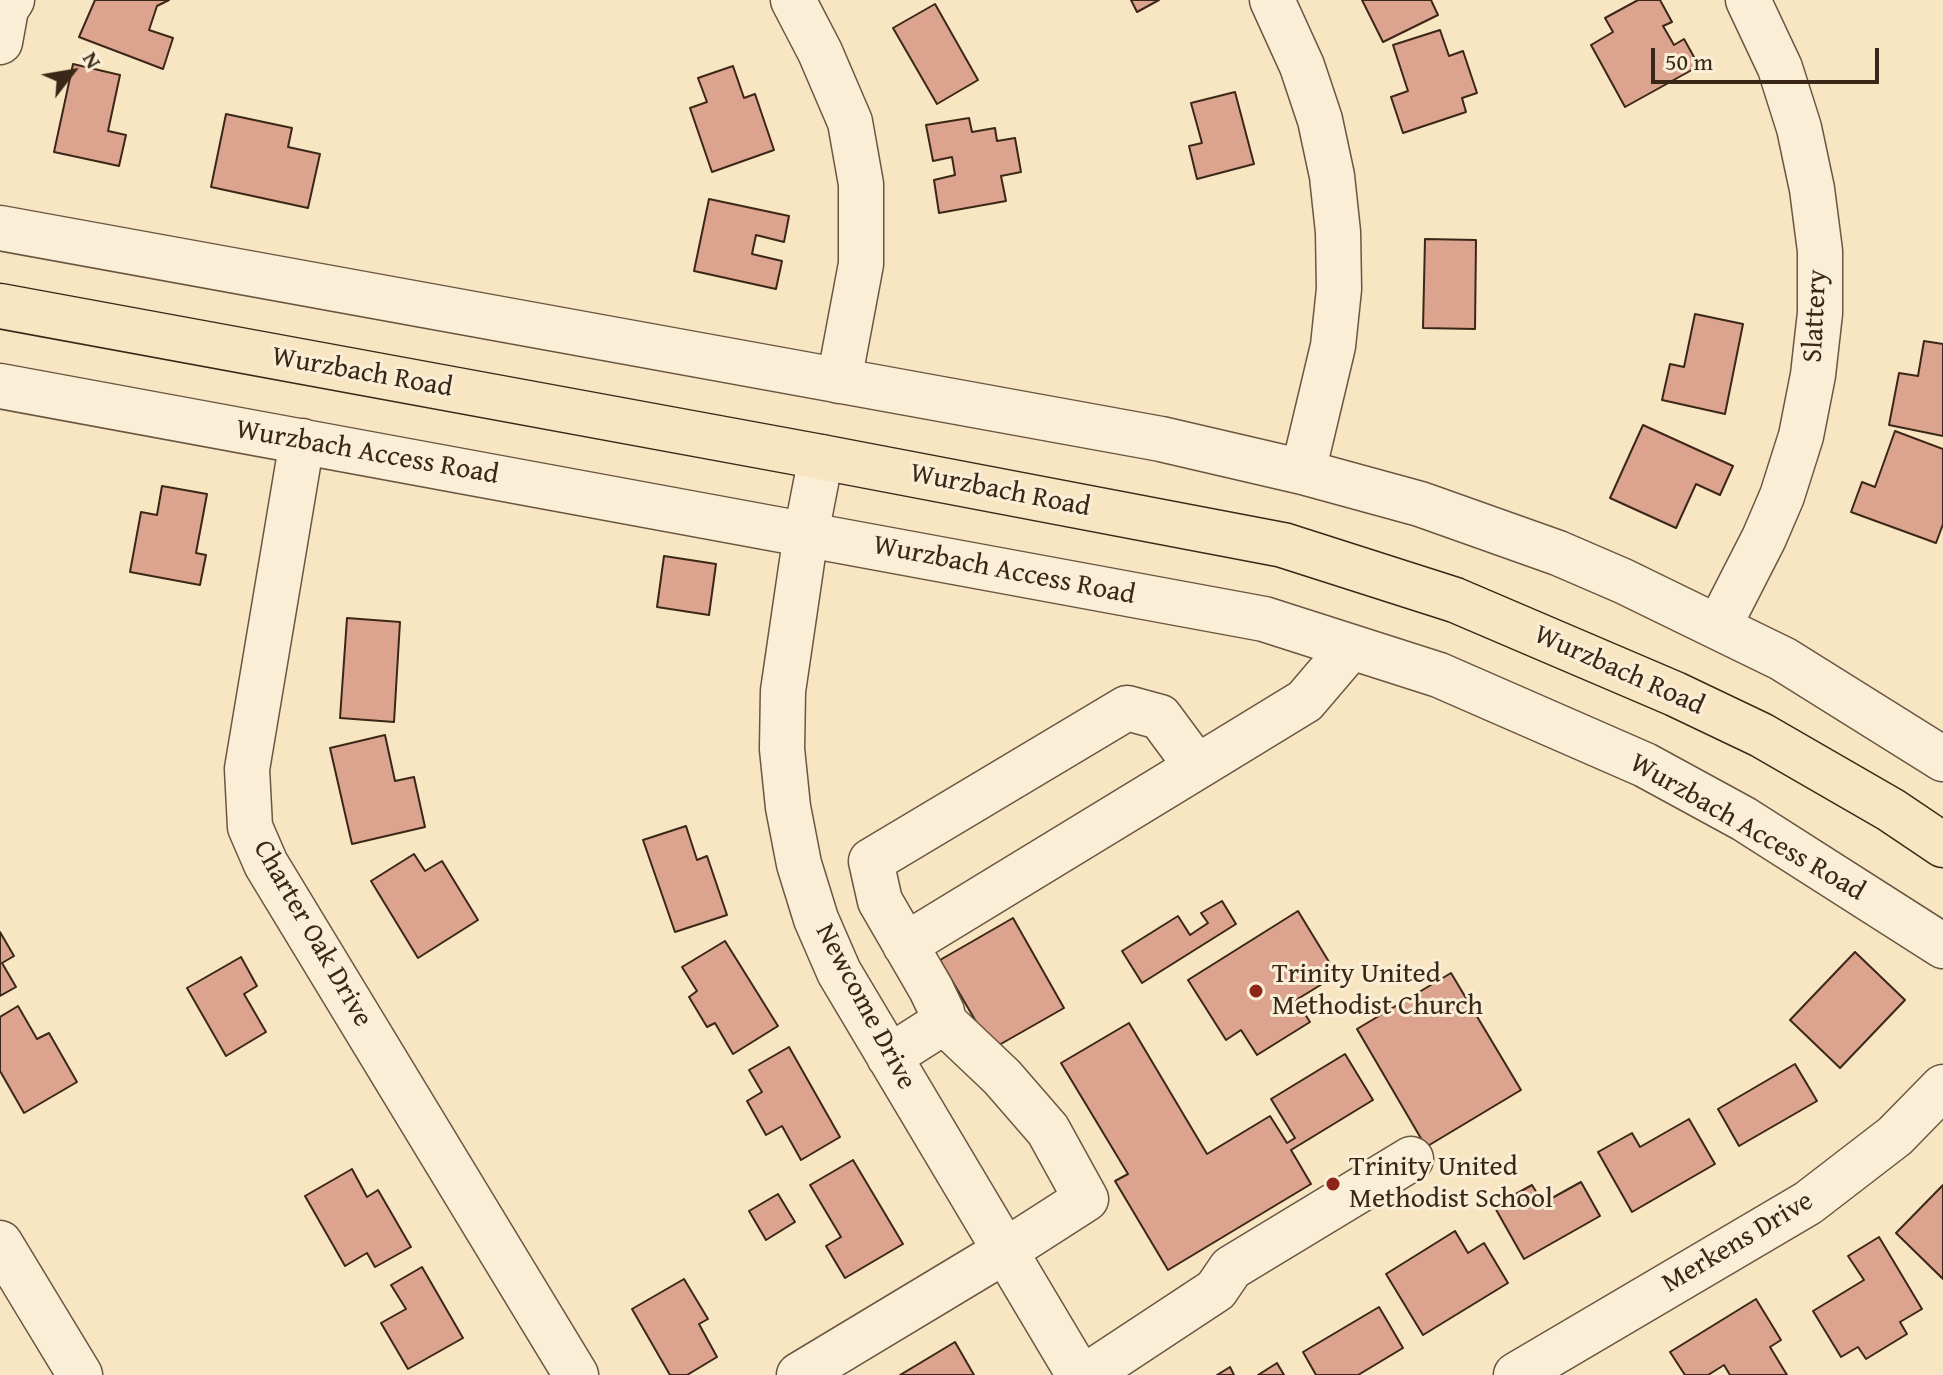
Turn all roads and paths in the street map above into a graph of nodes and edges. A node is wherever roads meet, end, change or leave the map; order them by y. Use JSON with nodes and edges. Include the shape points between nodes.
{"nodes":[{"id":1,"x":12,"y":0,"type":"edge"},
{"id":2,"x":793,"y":0,"type":"edge"},
{"id":3,"x":1272,"y":0,"type":"edge"},
{"id":4,"x":1748,"y":0,"type":"edge"},
{"id":5,"x":0,"y":42,"type":"edge"},
{"id":6,"x":0,"y":228,"type":"edge"},
{"id":7,"x":0,"y":306,"type":"edge"},
{"id":8,"x":839,"y":381,"type":"junction"},
{"id":9,"x":0,"y":386,"type":"edge"},
{"id":10,"x":302,"y":441,"type":"junction"},
{"id":11,"x":821,"y":457,"type":"junction"},
{"id":12,"x":1303,"y":472,"type":"junction"},
{"id":13,"x":806,"y":534,"type":"junction"},
{"id":14,"x":1719,"y":626,"type":"junction"},
{"id":15,"x":1351,"y":647,"type":"junction"},
{"id":16,"x":1943,"y":759,"type":"edge"},
{"id":17,"x":1197,"y":767,"type":"junction"},
{"id":18,"x":1943,"y":845,"type":"edge"},
{"id":19,"x":905,"y":945,"type":"junction"},
{"id":20,"x":1943,"y":946,"type":"edge"},
{"id":21,"x":944,"y":1022,"type":"junction"},
{"id":22,"x":889,"y":1057,"type":"junction"},
{"id":23,"x":1943,"y":1087,"type":"edge"},
{"id":24,"x":1411,"y":1159,"type":"dead end"},
{"id":25,"x":0,"y":1243,"type":"edge"},
{"id":26,"x":1005,"y":1251,"type":"junction"},
{"id":27,"x":1575,"y":1360,"type":"edge"},
{"id":28,"x":80,"y":1375,"type":"edge"},
{"id":29,"x":576,"y":1375,"type":"edge"},
{"id":30,"x":799,"y":1375,"type":"edge"},
{"id":31,"x":1079,"y":1375,"type":"edge"},
{"id":32,"x":1087,"y":1375,"type":"edge"},
{"id":33,"x":1516,"y":1375,"type":"edge"}],
"edges":[{"from":1,"to":5,"type":"street"},
{"from":2,"to":8,"type":"street","via":[[850,122],[861,184],[861,264]]},
{"from":3,"to":12,"type":"street","via":[[1320,120],[1338,232],[1333,346]]},
{"from":4,"to":14,"type":"street","name":"Slattery","via":[[1780,68],[1799,128],[1820,251],[1820,313],[1813,375],[1787,481]]},
{"from":6,"to":8,"type":"street"},
{"from":7,"to":11,"type":"main road","name":"Wurzbach Road"},
{"from":8,"to":12,"type":"street","via":[[1161,439]]},
{"from":9,"to":10,"type":"street","name":"Wurzbach Access Road"},
{"from":10,"to":13,"type":"street","name":"Wurzbach Access Road"},
{"from":10,"to":29,"type":"street","name":"Charter Oak Drive","via":[[247,769],[250,827],[266,864]]},
{"from":11,"to":13,"type":"street","name":"Newcome Drive"},
{"from":11,"to":18,"type":"main road","name":"Wurzbach Road","via":[[1283,545],[1455,600],[1761,735]]},
{"from":12,"to":14,"type":"street","via":[[1420,504],[1558,553]]},
{"from":13,"to":15,"type":"street","name":"Wurzbach Access Road","via":[[1264,619]]},
{"from":13,"to":22,"type":"street","name":"Newcome Drive","via":[[783,691],[788,807],[816,919],[839,972]]},
{"from":14,"to":16,"type":"street","via":[[1783,659]]},
{"from":15,"to":17,"type":"street","via":[[1305,701]]},
{"from":15,"to":20,"type":"street","name":"Wurzbach Access Road","via":[[1439,675],[1645,765],[1744,819]]},
{"from":17,"to":19,"type":"street"},
{"from":17,"to":19,"type":"street","via":[[1160,717],[1127,708],[871,861],[880,901]]},
{"from":19,"to":21,"type":"street"},
{"from":21,"to":22,"type":"street"},
{"from":21,"to":26,"type":"street","via":[[1048,1130],[1086,1199]]},
{"from":22,"to":26,"type":"street","name":"Newcome Drive"},
{"from":23,"to":27,"type":"street","name":"Merkens Drive","via":[[1895,1136],[1808,1203]]},
{"from":24,"to":32,"type":"street","via":[[1231,1268],[1216,1290]]},
{"from":25,"to":28,"type":"street"},
{"from":26,"to":30,"type":"street"},
{"from":26,"to":31,"type":"street","name":"Newcome Drive"},
{"from":27,"to":33,"type":"street","name":"Merkens Drive"}]}
